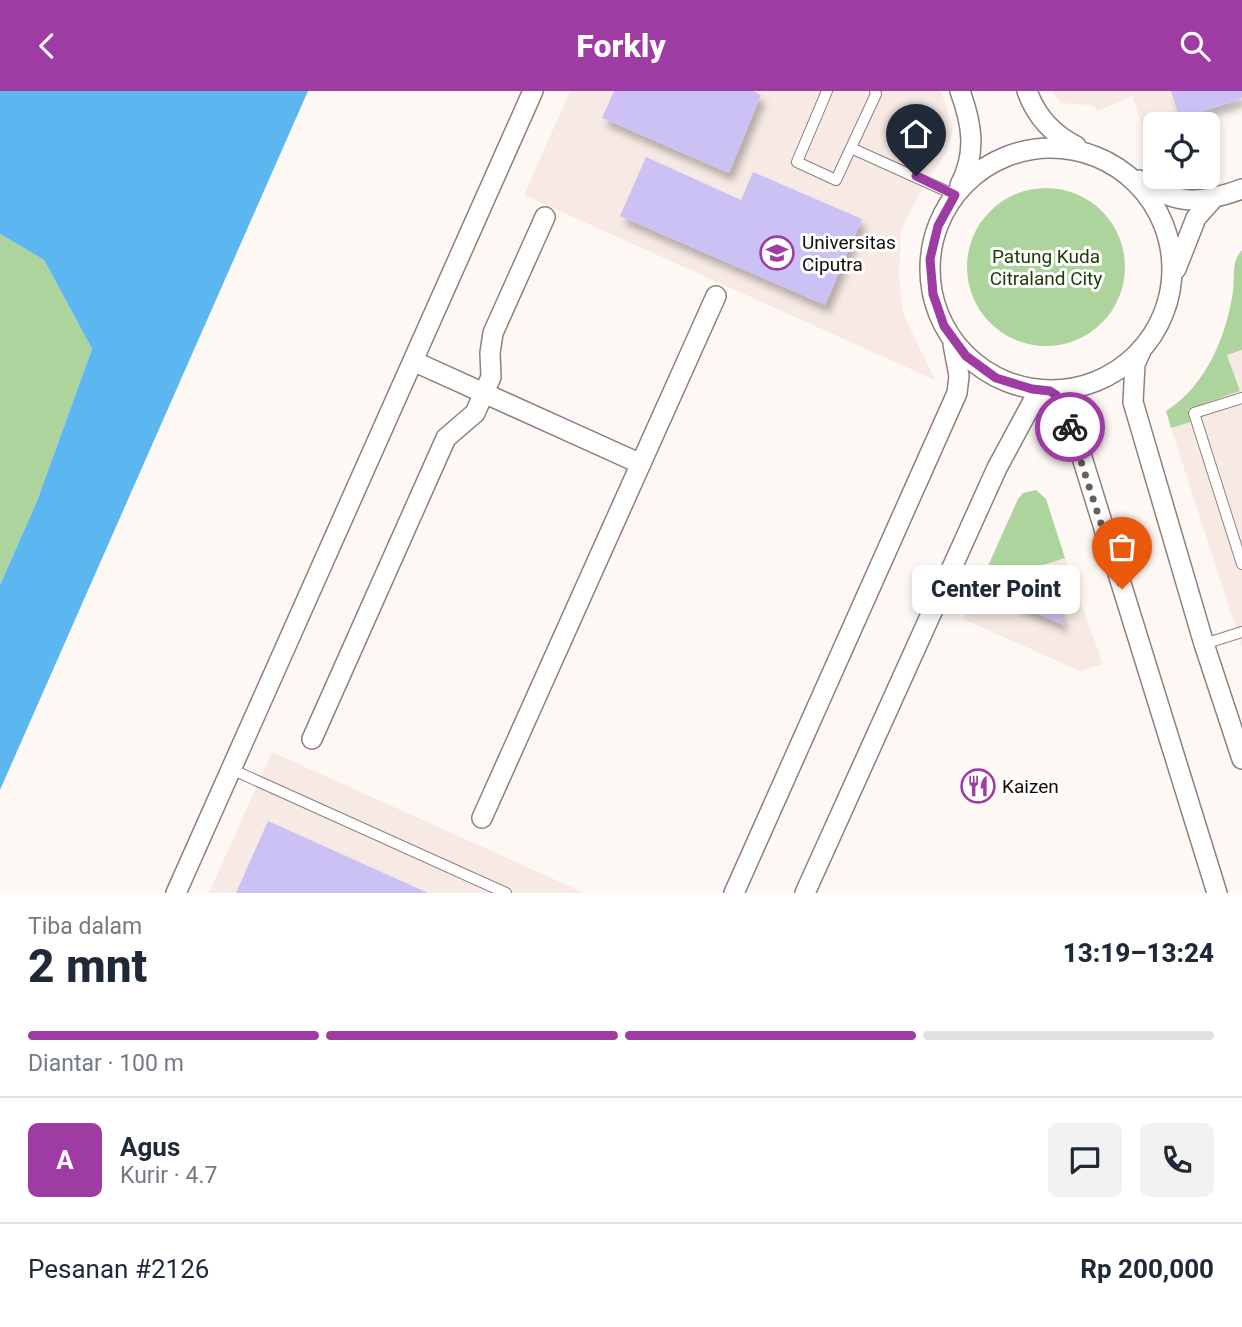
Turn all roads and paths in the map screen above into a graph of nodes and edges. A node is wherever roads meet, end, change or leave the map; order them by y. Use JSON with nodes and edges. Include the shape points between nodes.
{"nodes":[{"id":1,"x":533,"y":91,"type":"edge"},
{"id":2,"x":827,"y":91,"type":"edge"},
{"id":3,"x":875,"y":91,"type":"edge"},
{"id":4,"x":960,"y":91,"type":"edge"},
{"id":5,"x":1027,"y":91,"type":"edge"},
{"id":6,"x":851,"y":148,"type":"junction"},
{"id":7,"x":1090,"y":153,"type":"junction"},
{"id":8,"x":1121,"y":168,"type":"junction"},
{"id":9,"x":1242,"y":189,"type":"edge"},
{"id":10,"x":955,"y":195,"type":"junction"},
{"id":11,"x":1212,"y":200,"type":"junction"},
{"id":12,"x":545,"y":217,"type":"dead end"},
{"id":13,"x":1171,"y":289,"type":"junction"},
{"id":14,"x":716,"y":296,"type":"dead end"},
{"id":15,"x":944,"y":326,"type":"junction"},
{"id":16,"x":1141,"y":350,"type":"junction"},
{"id":17,"x":413,"y":361,"type":"junction"},
{"id":18,"x":1050,"y":391,"type":"junction"},
{"id":19,"x":484,"y":393,"type":"junction"},
{"id":20,"x":1242,"y":398,"type":"edge"},
{"id":21,"x":641,"y":464,"type":"junction"},
{"id":22,"x":1242,"y":564,"type":"edge"},
{"id":23,"x":1242,"y":632,"type":"edge"},
{"id":24,"x":1204,"y":644,"type":"junction"},
{"id":25,"x":312,"y":739,"type":"dead end"},
{"id":26,"x":1242,"y":759,"type":"edge"},
{"id":27,"x":231,"y":769,"type":"junction"},
{"id":28,"x":482,"y":818,"type":"dead end"},
{"id":29,"x":176,"y":893,"type":"edge"},
{"id":30,"x":506,"y":893,"type":"edge"},
{"id":31,"x":734,"y":893,"type":"edge"},
{"id":32,"x":805,"y":893,"type":"edge"},
{"id":33,"x":1217,"y":893,"type":"edge"}],
"edges":[{"from":1,"to":17,"type":"street"},
{"from":2,"to":6,"type":"lane","via":[[797,162],[836,180]]},
{"from":3,"to":6,"type":"lane"},
{"from":4,"to":10,"type":"street","via":[[973,138],[966,174]]},
{"from":5,"to":7,"type":"street","via":[[1053,132]]},
{"from":6,"to":10,"type":"lane"},
{"from":7,"to":8,"type":"street"},
{"from":7,"to":10,"type":"street","via":[[1057,147],[1023,150],[979,170]]},
{"from":8,"to":11,"type":"street","via":[[1146,185],[1173,195],[1192,201]]},
{"from":8,"to":13,"type":"street","via":[[1146,192],[1163,221],[1172,254]]},
{"from":9,"to":11,"type":"street"},
{"from":10,"to":15,"type":"street","via":[[938,226],[930,259],[933,294]]},
{"from":11,"to":13,"type":"street","via":[[1188,235]]},
{"from":12,"to":19,"type":"street","via":[[493,333],[491,377]]},
{"from":13,"to":16,"type":"street","via":[[1161,322]]},
{"from":14,"to":21,"type":"street"},
{"from":15,"to":18,"type":"street","via":[[966,356],[996,378]]},
{"from":15,"to":31,"type":"street","via":[[956,349],[957,393]]},
{"from":16,"to":18,"type":"street","via":[[1115,373],[1094,383]]},
{"from":16,"to":24,"type":"street","via":[[1135,364],[1133,402]]},
{"from":17,"to":19,"type":"street"},
{"from":17,"to":27,"type":"street"},
{"from":18,"to":32,"type":"street","via":[[1032,404],[997,468]]},
{"from":18,"to":33,"type":"street","via":[[1060,401],[1080,451]]},
{"from":19,"to":21,"type":"street"},
{"from":19,"to":25,"type":"street","via":[[475,413],[446,438]]},
{"from":20,"to":22,"type":"lane","via":[[1194,413]]},
{"from":21,"to":28,"type":"street"},
{"from":23,"to":24,"type":"lane"},
{"from":24,"to":26,"type":"street"},
{"from":27,"to":29,"type":"street"},
{"from":27,"to":30,"type":"lane"}]}
